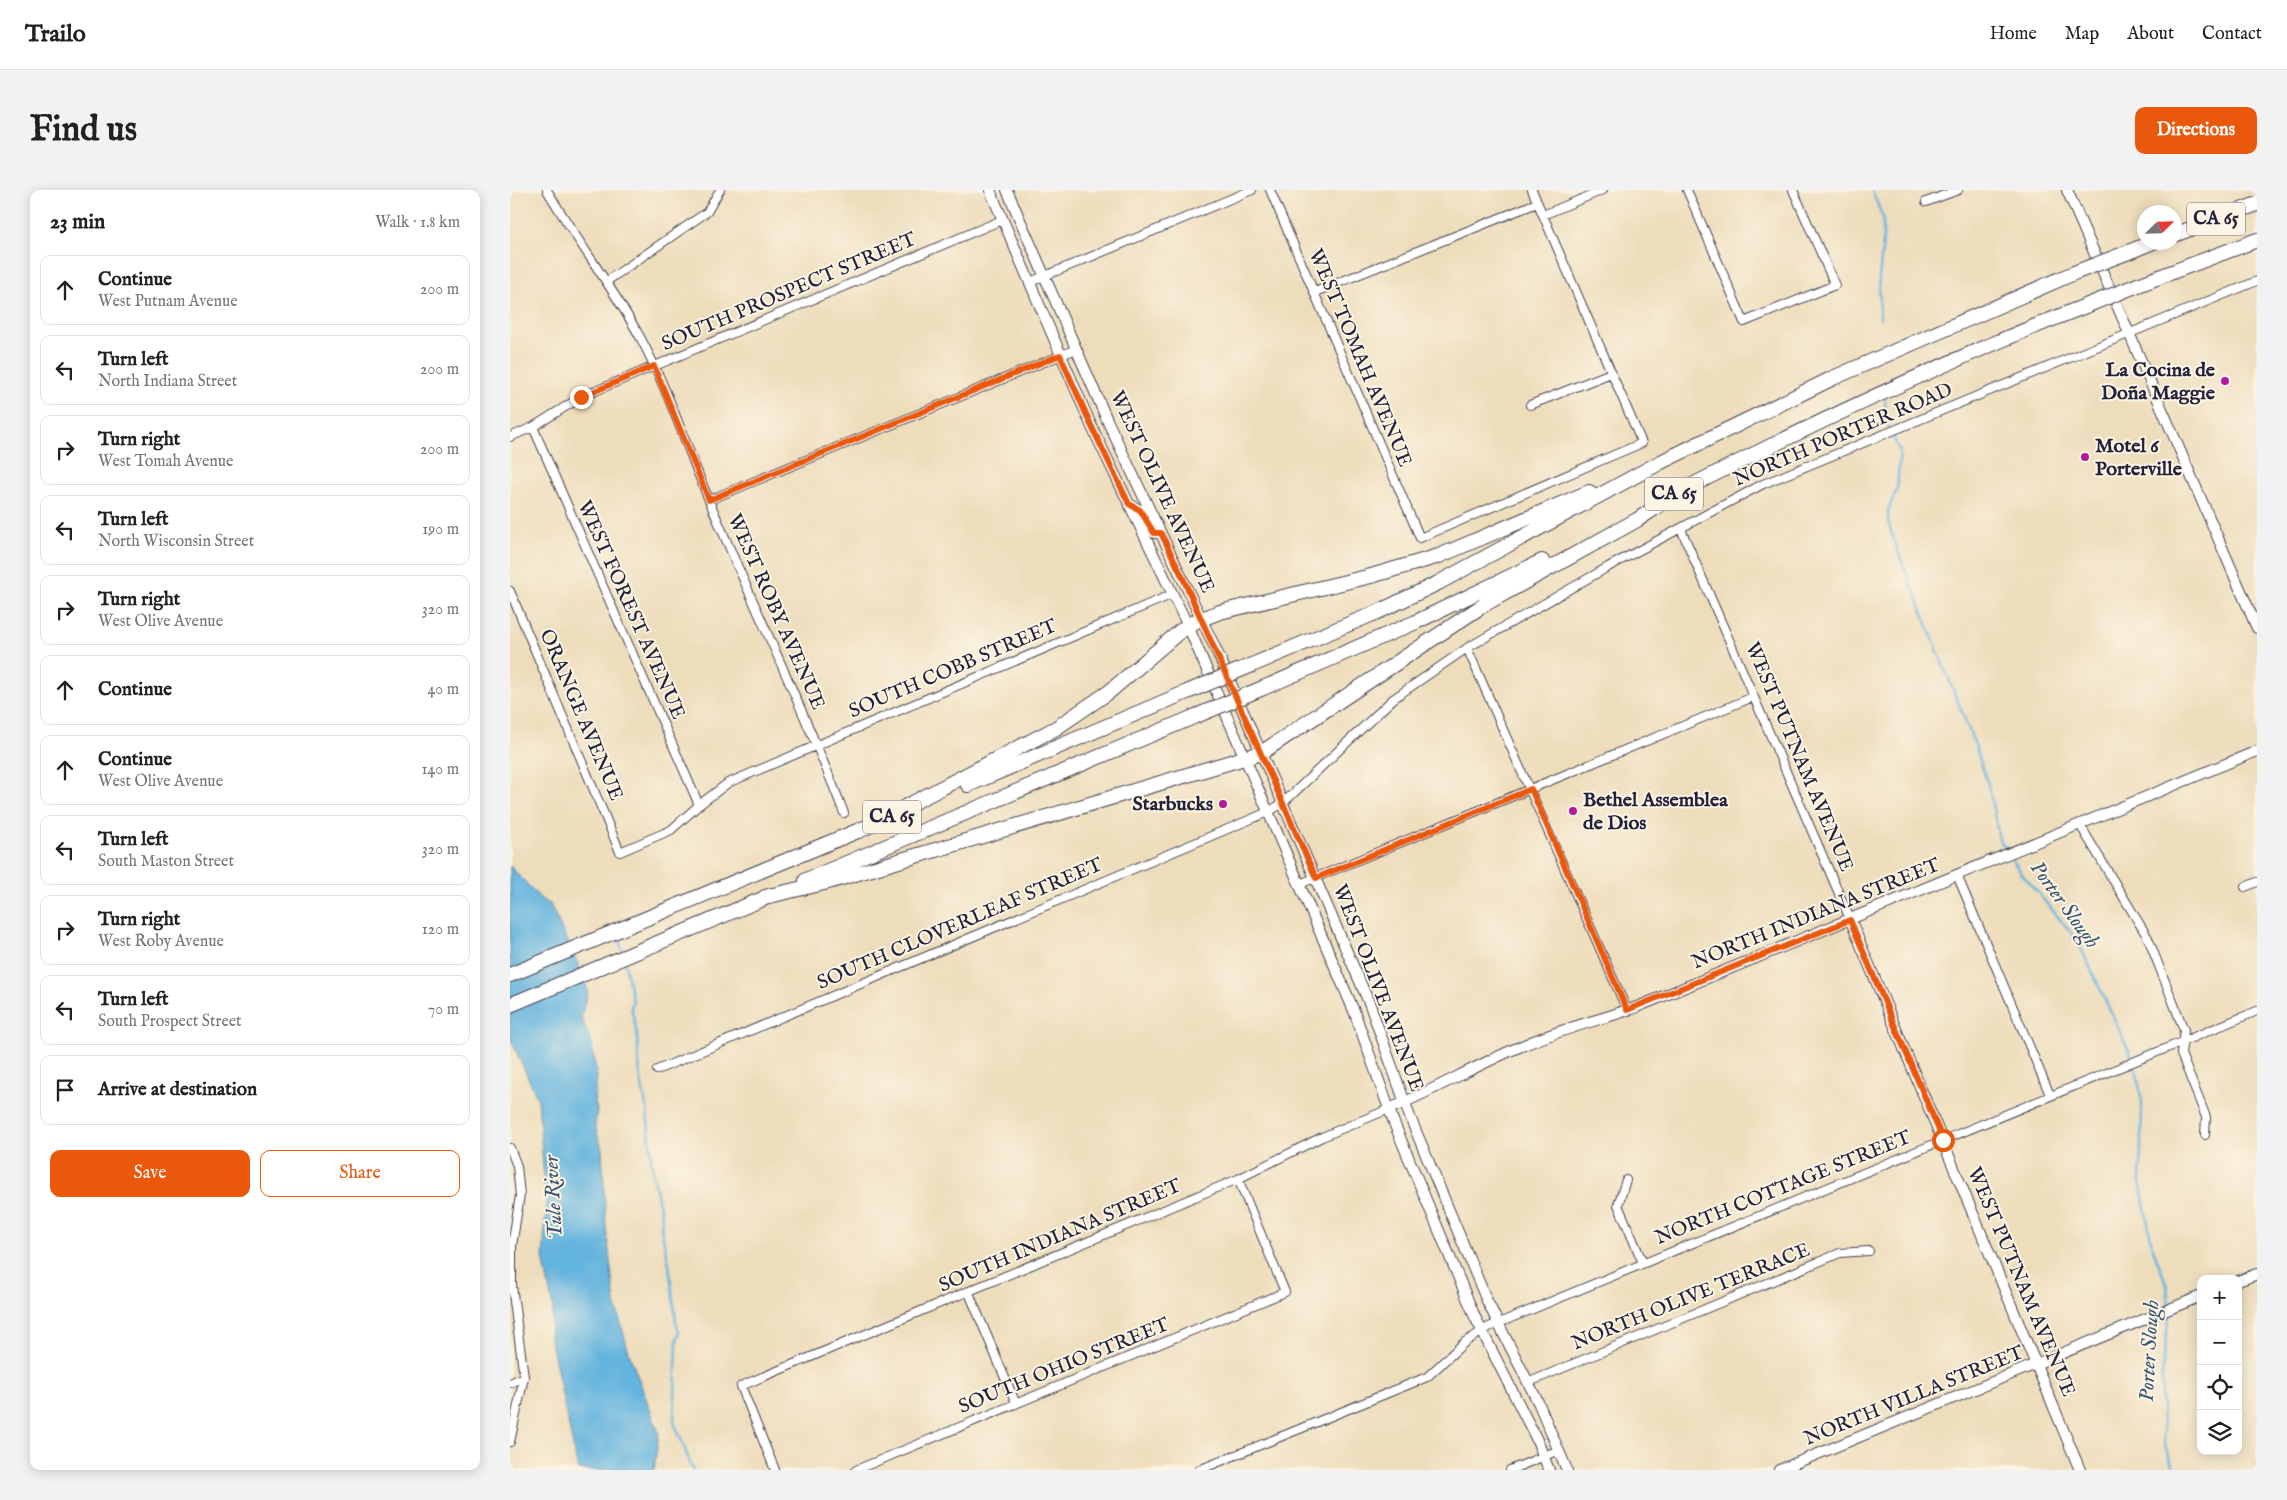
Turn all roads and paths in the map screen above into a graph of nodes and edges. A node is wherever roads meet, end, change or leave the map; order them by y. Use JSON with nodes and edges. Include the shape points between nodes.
{"nodes":[{"id":1,"x":547,"y":190,"type":"edge"},
{"id":2,"x":720,"y":190,"type":"edge"},
{"id":3,"x":990,"y":190,"type":"edge"},
{"id":4,"x":1007,"y":190,"type":"edge"},
{"id":5,"x":1252,"y":190,"type":"edge"},
{"id":6,"x":1270,"y":190,"type":"edge"},
{"id":7,"x":1532,"y":190,"type":"edge"},
{"id":8,"x":1603,"y":190,"type":"edge"},
{"id":9,"x":1687,"y":190,"type":"edge"},
{"id":10,"x":1793,"y":190,"type":"edge"},
{"id":11,"x":1958,"y":190,"type":"edge"},
{"id":12,"x":2066,"y":190,"type":"edge"},
{"id":13,"x":1926,"y":202,"type":"dead end"},
{"id":14,"x":1537,"y":203,"type":"junction"},
{"id":15,"x":2257,"y":204,"type":"edge"},
{"id":16,"x":1543,"y":215,"type":"junction"},
{"id":17,"x":1002,"y":220,"type":"junction"},
{"id":18,"x":2182,"y":231,"type":"edge"},
{"id":19,"x":2257,"y":240,"type":"edge"},
{"id":20,"x":2137,"y":249,"type":"edge"},
{"id":21,"x":1044,"y":276,"type":"junction"},
{"id":22,"x":607,"y":281,"type":"junction"},
{"id":23,"x":2257,"y":281,"type":"edge"},
{"id":24,"x":1030,"y":282,"type":"junction"},
{"id":25,"x":1315,"y":292,"type":"junction"},
{"id":26,"x":2129,"y":332,"type":"junction"},
{"id":27,"x":1076,"y":349,"type":"junction"},
{"id":28,"x":1060,"y":355,"type":"junction"},
{"id":29,"x":654,"y":366,"type":"junction"},
{"id":30,"x":1611,"y":373,"type":"junction"},
{"id":31,"x":1530,"y":405,"type":"dead end"},
{"id":32,"x":533,"y":427,"type":"junction"},
{"id":33,"x":510,"y":437,"type":"edge"},
{"id":34,"x":1661,"y":462,"type":"junction"},
{"id":35,"x":1682,"y":490,"type":"junction"},
{"id":36,"x":709,"y":500,"type":"junction"},
{"id":37,"x":1129,"y":504,"type":"junction"},
{"id":38,"x":1681,"y":530,"type":"junction"},
{"id":39,"x":1161,"y":533,"type":"junction"},
{"id":40,"x":510,"y":591,"type":"edge"},
{"id":41,"x":1173,"y":594,"type":"junction"},
{"id":42,"x":1202,"y":618,"type":"junction"},
{"id":43,"x":1188,"y":626,"type":"junction"},
{"id":44,"x":2257,"y":628,"type":"edge"},
{"id":45,"x":1467,"y":648,"type":"junction"},
{"id":46,"x":1753,"y":697,"type":"junction"},
{"id":47,"x":817,"y":745,"type":"junction"},
{"id":48,"x":2257,"y":751,"type":"edge"},
{"id":49,"x":1261,"y":753,"type":"junction"},
{"id":50,"x":1246,"y":760,"type":"junction"},
{"id":51,"x":1531,"y":789,"type":"junction"},
{"id":52,"x":699,"y":805,"type":"junction"},
{"id":53,"x":1276,"y":807,"type":"junction"},
{"id":54,"x":844,"y":812,"type":"dead end"},
{"id":55,"x":2080,"y":825,"type":"junction"},
{"id":56,"x":858,"y":831,"type":"junction"},
{"id":57,"x":620,"y":852,"type":"joint"},
{"id":58,"x":1957,"y":875,"type":"junction"},
{"id":59,"x":1316,"y":878,"type":"junction"},
{"id":60,"x":2257,"y":882,"type":"edge"},
{"id":61,"x":1300,"y":884,"type":"junction"},
{"id":62,"x":2245,"y":888,"type":"dead end"},
{"id":63,"x":765,"y":897,"type":"junction"},
{"id":64,"x":1850,"y":920,"type":"junction"},
{"id":65,"x":510,"y":975,"type":"edge"},
{"id":66,"x":510,"y":1005,"type":"edge"},
{"id":67,"x":1627,"y":1010,"type":"junction"},
{"id":68,"x":2257,"y":1011,"type":"edge"},
{"id":69,"x":2182,"y":1041,"type":"junction"},
{"id":70,"x":657,"y":1070,"type":"dead end"},
{"id":71,"x":2050,"y":1095,"type":"junction"},
{"id":72,"x":1404,"y":1102,"type":"junction"},
{"id":73,"x":1389,"y":1109,"type":"junction"},
{"id":74,"x":2205,"y":1135,"type":"dead end"},
{"id":75,"x":1943,"y":1140,"type":"junction"},
{"id":76,"x":510,"y":1148,"type":"edge"},
{"id":77,"x":1238,"y":1179,"type":"junction"},
{"id":78,"x":1626,"y":1180,"type":"dead end"},
{"id":79,"x":519,"y":1183,"type":"junction"},
{"id":80,"x":510,"y":1186,"type":"edge"},
{"id":81,"x":1868,"y":1251,"type":"dead end"},
{"id":82,"x":1643,"y":1263,"type":"junction"},
{"id":83,"x":2257,"y":1274,"type":"edge"},
{"id":84,"x":2242,"y":1280,"type":"edge"},
{"id":85,"x":511,"y":1286,"type":"edge"},
{"id":86,"x":968,"y":1293,"type":"junction"},
{"id":87,"x":2197,"y":1298,"type":"edge"},
{"id":88,"x":1489,"y":1327,"type":"junction"},
{"id":89,"x":2037,"y":1365,"type":"junction"},
{"id":90,"x":524,"y":1377,"type":"junction"},
{"id":91,"x":510,"y":1383,"type":"edge"},
{"id":92,"x":1528,"y":1383,"type":"junction"},
{"id":93,"x":1016,"y":1404,"type":"junction"},
{"id":94,"x":510,"y":1442,"type":"edge"},
{"id":95,"x":1559,"y":1450,"type":"junction"},
{"id":96,"x":1544,"y":1456,"type":"junction"},
{"id":97,"x":775,"y":1470,"type":"edge"},
{"id":98,"x":856,"y":1470,"type":"edge"},
{"id":99,"x":1199,"y":1470,"type":"edge"},
{"id":100,"x":1510,"y":1470,"type":"edge"},
{"id":101,"x":1549,"y":1470,"type":"edge"},
{"id":102,"x":1568,"y":1470,"type":"edge"},
{"id":103,"x":1779,"y":1470,"type":"edge"},
{"id":104,"x":2080,"y":1470,"type":"edge"}],
"edges":[{"from":1,"to":22,"type":"street","name":"WEST ROBY AVENUE","via":[[571,231]]},
{"from":2,"to":22,"type":"street","via":[[707,212]]},
{"from":3,"to":17,"type":"main road","name":"WEST OLIVE AVENUE"},
{"from":4,"to":21,"type":"main road","name":"WEST OLIVE AVENUE"},
{"from":5,"to":21,"type":"street"},
{"from":6,"to":25,"type":"street","name":"WEST TOMAH AVENUE"},
{"from":7,"to":14,"type":"street"},
{"from":8,"to":16,"type":"street"},
{"from":9,"to":10,"type":"street","via":[[1744,322],[1835,285]]},
{"from":11,"to":13,"type":"street"},
{"from":12,"to":26,"type":"main road"},
{"from":14,"to":16,"type":"street"},
{"from":14,"to":25,"type":"street"},
{"from":15,"to":18,"type":"highway","number":"CA 65"},
{"from":16,"to":30,"type":"street"},
{"from":17,"to":24,"type":"main road","name":"WEST OLIVE AVENUE"},
{"from":17,"to":29,"type":"street","name":"SOUTH PROSPECT STREET"},
{"from":19,"to":35,"type":"highway","number":"CA 65","bridge":true,"via":[[1981,348],[1869,398]]},
{"from":20,"to":34,"type":"highway","number":"CA 65","bridge":true,"via":[[1883,354]]},
{"from":21,"to":24,"type":"street"},
{"from":21,"to":27,"type":"main road","name":"WEST OLIVE AVENUE"},
{"from":22,"to":29,"type":"street","name":"WEST ROBY AVENUE"},
{"from":23,"to":26,"type":"street","name":"NORTH PORTER ROAD"},
{"from":24,"to":28,"type":"main road","name":"WEST OLIVE AVENUE"},
{"from":25,"to":30,"type":"street","name":"WEST TOMAH AVENUE","via":[[1420,538],[1642,443]]},
{"from":26,"to":38,"type":"street","name":"NORTH PORTER ROAD","via":[[1763,484]]},
{"from":26,"to":44,"type":"main road"},
{"from":27,"to":28,"type":"street"},
{"from":27,"to":39,"type":"main road","name":"WEST OLIVE AVENUE"},
{"from":28,"to":36,"type":"street"},
{"from":28,"to":37,"type":"main road","name":"WEST OLIVE AVENUE"},
{"from":29,"to":32,"type":"street","name":"SOUTH PROSPECT STREET","via":[[581,397]]},
{"from":29,"to":36,"type":"street","name":"WEST ROBY AVENUE"},
{"from":30,"to":31,"type":"street"},
{"from":32,"to":33,"type":"street","name":"SOUTH PROSPECT STREET"},
{"from":32,"to":52,"type":"street","name":"WEST FOREST AVENUE"},
{"from":34,"to":42,"type":"highway","via":[[1439,556]]},
{"from":34,"to":56,"type":"highway","number":"CA 65","bridge":true,"via":[[1380,611]]},
{"from":35,"to":49,"type":"highway","via":[[1637,520],[1485,604]]},
{"from":35,"to":63,"type":"highway","number":"CA 65","bridge":true,"via":[[1452,606]]},
{"from":36,"to":47,"type":"street","name":"WEST ROBY AVENUE"},
{"from":37,"to":39,"type":"main road","via":[[1140,510],[1154,533]]},
{"from":37,"to":41,"type":"main road","name":"WEST OLIVE AVENUE"},
{"from":38,"to":45,"type":"street","name":"NORTH PORTER ROAD","via":[[1608,567]]},
{"from":38,"to":46,"type":"street","name":"WEST PUTNAM AVENUE"},
{"from":39,"to":42,"type":"main road","name":"WEST OLIVE AVENUE"},
{"from":40,"to":57,"type":"street","name":"ORANGE AVENUE"},
{"from":41,"to":43,"type":"main road","name":"WEST OLIVE AVENUE"},
{"from":41,"to":47,"type":"street","name":"SOUTH COBB STREET"},
{"from":42,"to":43,"type":"highway"},
{"from":42,"to":49,"type":"main road","name":"WEST OLIVE AVENUE"},
{"from":43,"to":50,"type":"main road","name":"WEST OLIVE AVENUE"},
{"from":43,"to":56,"type":"highway","via":[[1096,702],[1056,728]]},
{"from":45,"to":51,"type":"street"},
{"from":45,"to":53,"type":"street","name":"NORTH PORTER ROAD","via":[[1393,700]]},
{"from":46,"to":51,"type":"street"},
{"from":46,"to":64,"type":"street","name":"WEST PUTNAM AVENUE"},
{"from":47,"to":52,"type":"street","name":"SOUTH COBB STREET","via":[[728,784]]},
{"from":47,"to":54,"type":"street","name":"WEST ROBY AVENUE"},
{"from":48,"to":55,"type":"main road","name":"NORTH INDIANA STREET"},
{"from":49,"to":50,"type":"highway"},
{"from":49,"to":53,"type":"main road","name":"WEST OLIVE AVENUE"},
{"from":50,"to":53,"type":"main road","name":"WEST OLIVE AVENUE"},
{"from":50,"to":63,"type":"highway","via":[[1210,767],[828,882]]},
{"from":51,"to":59,"type":"street"},
{"from":51,"to":67,"type":"street"},
{"from":52,"to":57,"type":"street","name":"SOUTH COBB STREET","via":[[671,830]]},
{"from":53,"to":59,"type":"main road","name":"WEST OLIVE AVENUE"},
{"from":53,"to":61,"type":"main road","name":"WEST OLIVE AVENUE"},
{"from":53,"to":70,"type":"street","name":"SOUTH CLOVERLEAF STREET"},
{"from":55,"to":58,"type":"main road","name":"NORTH INDIANA STREET"},
{"from":55,"to":69,"type":"street","via":[[2148,938],[2184,1030]]},
{"from":56,"to":65,"type":"highway","number":"CA 65"},
{"from":58,"to":64,"type":"main road","name":"NORTH INDIANA STREET"},
{"from":58,"to":71,"type":"street"},
{"from":59,"to":61,"type":"street"},
{"from":59,"to":72,"type":"main road","name":"WEST OLIVE AVENUE","via":[[1370,1005]]},
{"from":60,"to":62,"type":"street"},
{"from":61,"to":73,"type":"main road","name":"WEST OLIVE AVENUE","via":[[1354,1011]]},
{"from":63,"to":66,"type":"highway","number":"CA 65"},
{"from":64,"to":67,"type":"main road","name":"NORTH INDIANA STREET"},
{"from":64,"to":75,"type":"main road","name":"WEST PUTNAM AVENUE"},
{"from":67,"to":72,"type":"main road","name":"NORTH INDIANA STREET","via":[[1524,1045]]},
{"from":68,"to":69,"type":"street","name":"NORTH COTTAGE STREET"},
{"from":69,"to":71,"type":"street","name":"NORTH COTTAGE STREET"},
{"from":69,"to":74,"type":"street","via":[[2181,1054],[2206,1117]]},
{"from":71,"to":75,"type":"street","name":"NORTH COTTAGE STREET"},
{"from":72,"to":73,"type":"main road","name":"NORTH INDIANA STREET"},
{"from":72,"to":88,"type":"main road","name":"WEST OLIVE AVENUE"},
{"from":73,"to":77,"type":"street","name":"SOUTH INDIANA STREET","via":[[1322,1137]]},
{"from":73,"to":88,"type":"main road","name":"WEST OLIVE AVENUE"},
{"from":75,"to":82,"type":"street","name":"NORTH COTTAGE STREET"},
{"from":75,"to":89,"type":"main road","name":"WEST PUTNAM AVENUE"},
{"from":76,"to":79,"type":"street"},
{"from":77,"to":86,"type":"street","name":"SOUTH INDIANA STREET"},
{"from":77,"to":93,"type":"street","name":"SOUTH OHIO STREET","via":[[1285,1292]]},
{"from":78,"to":82,"type":"street","via":[[1618,1205]]},
{"from":79,"to":80,"type":"street"},
{"from":79,"to":85,"type":"street"},
{"from":81,"to":92,"type":"street","name":"NORTH OLIVE TERRACE","via":[[1840,1253]]},
{"from":82,"to":88,"type":"street","name":"NORTH COTTAGE STREET"},
{"from":83,"to":84,"type":"main road"},
{"from":85,"to":90,"type":"street"},
{"from":86,"to":93,"type":"street"},
{"from":86,"to":97,"type":"street","name":"SOUTH INDIANA STREET","via":[[742,1386]]},
{"from":87,"to":89,"type":"main road","name":"NORTH VILLA STREET"},
{"from":88,"to":92,"type":"main road","name":"WEST OLIVE AVENUE"},
{"from":88,"to":96,"type":"main road","name":"WEST OLIVE AVENUE"},
{"from":88,"to":99,"type":"street","name":"NORTH COTTAGE STREET","via":[[1466,1342],[1427,1377]]},
{"from":89,"to":103,"type":"main road","name":"NORTH VILLA STREET"},
{"from":89,"to":104,"type":"main road","name":"WEST PUTNAM AVENUE"},
{"from":90,"to":91,"type":"street"},
{"from":90,"to":94,"type":"street"},
{"from":92,"to":95,"type":"main road","name":"WEST OLIVE AVENUE"},
{"from":93,"to":98,"type":"street","name":"SOUTH OHIO STREET"},
{"from":95,"to":96,"type":"street"},
{"from":95,"to":102,"type":"main road","name":"WEST OLIVE AVENUE"},
{"from":96,"to":100,"type":"street"},
{"from":96,"to":101,"type":"main road","name":"WEST OLIVE AVENUE"}]}
